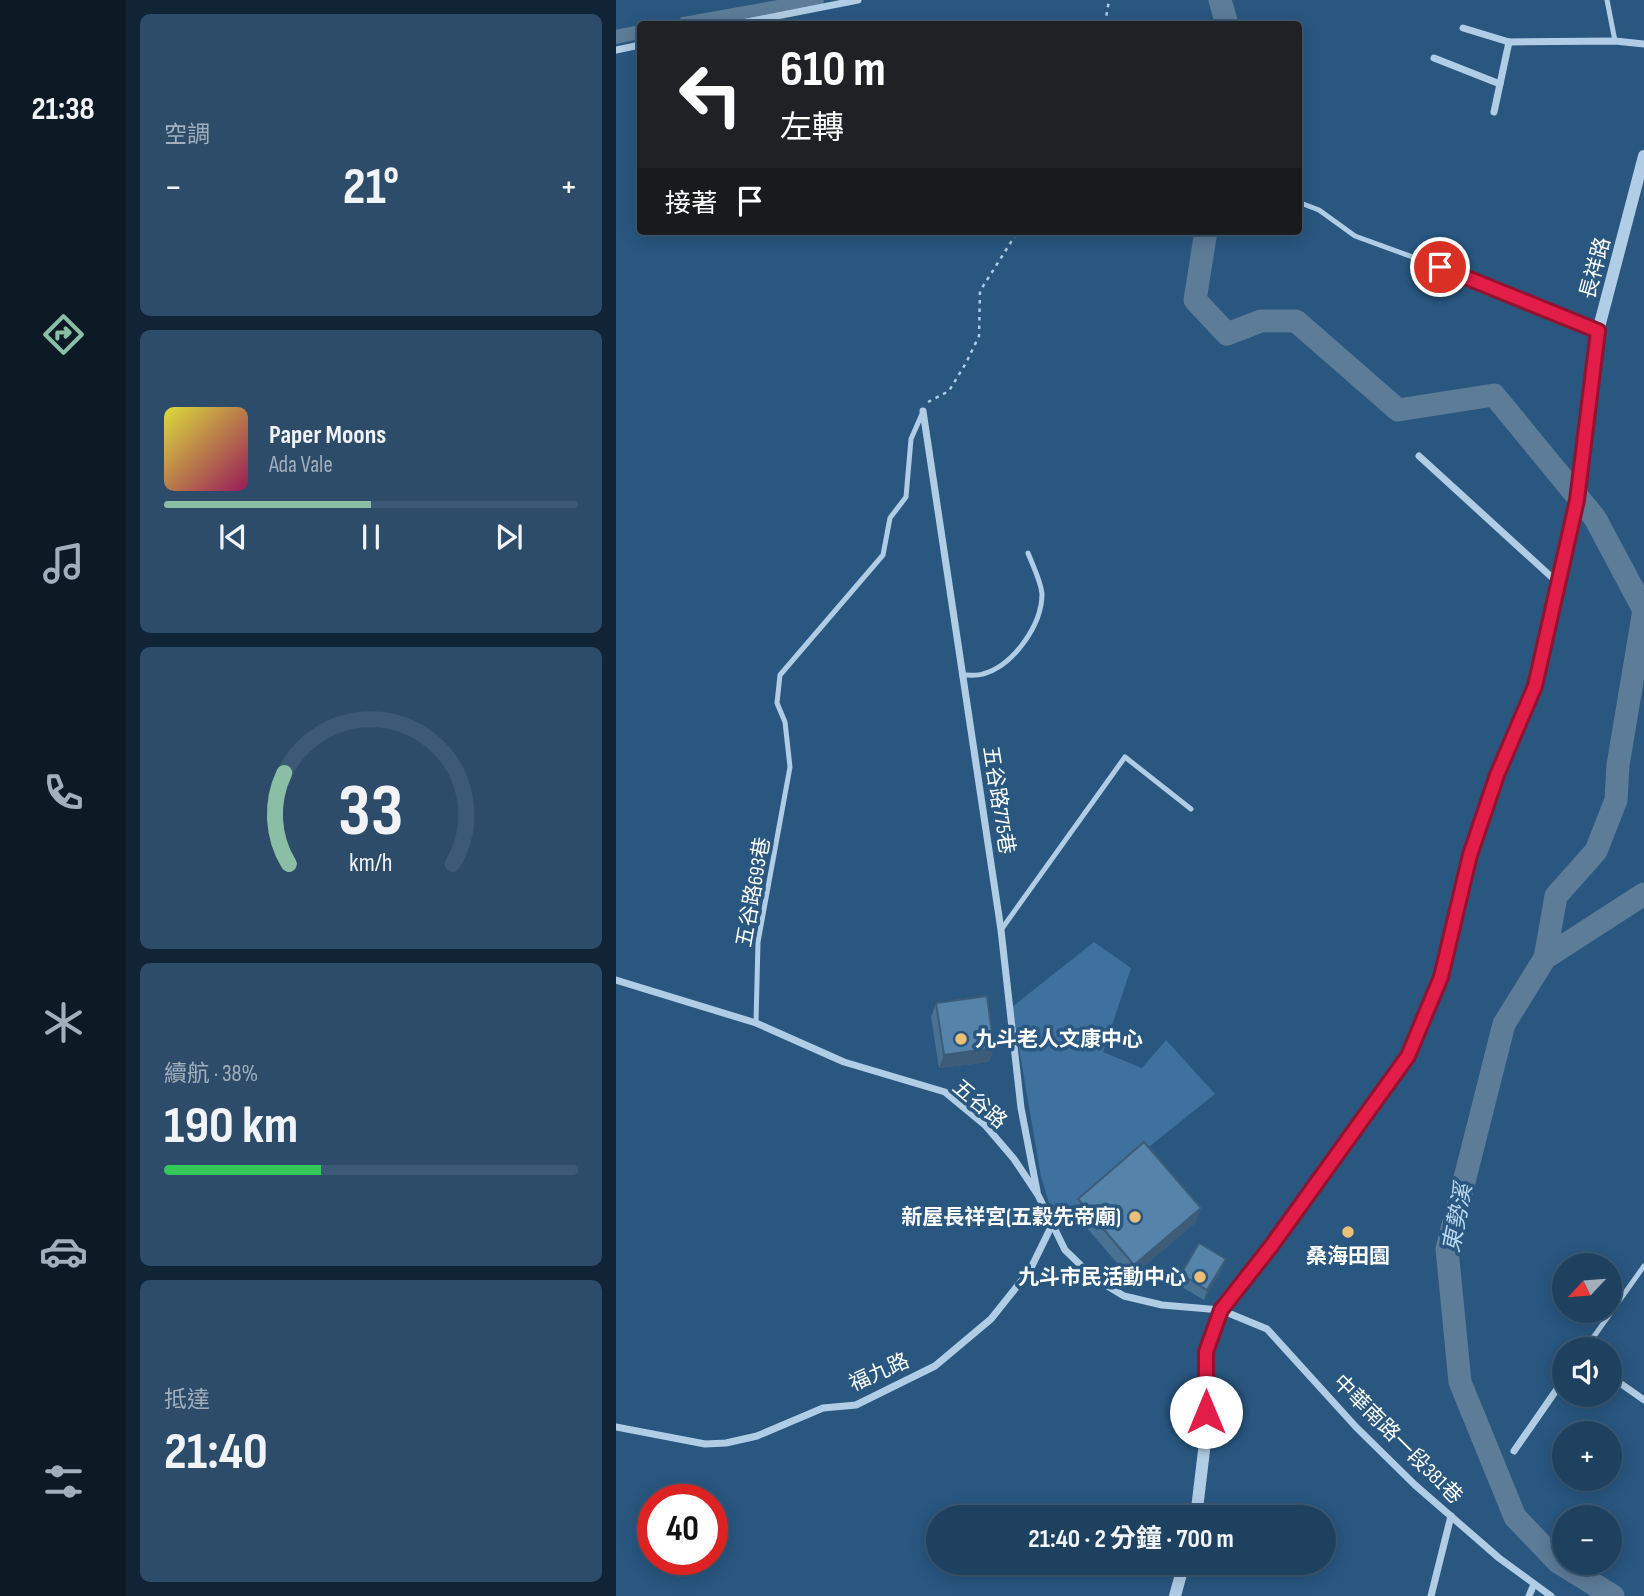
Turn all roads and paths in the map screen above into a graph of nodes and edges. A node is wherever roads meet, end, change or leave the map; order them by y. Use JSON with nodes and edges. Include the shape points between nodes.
{"nodes":[{"id":1,"x":858,"y":0,"type":"edge"},
{"id":2,"x":1109,"y":0,"type":"edge"},
{"id":3,"x":1607,"y":0,"type":"edge"},
{"id":4,"x":752,"y":21,"type":"edge"},
{"id":5,"x":1106,"y":21,"type":"edge"},
{"id":6,"x":1463,"y":28,"type":"dead end"},
{"id":7,"x":1615,"y":41,"type":"junction"},
{"id":8,"x":1509,"y":42,"type":"junction"},
{"id":9,"x":1644,"y":44,"type":"edge"},
{"id":10,"x":637,"y":46,"type":"edge"},
{"id":11,"x":616,"y":50,"type":"edge"},
{"id":12,"x":1434,"y":58,"type":"dead end"},
{"id":13,"x":1500,"y":84,"type":"junction"},
{"id":14,"x":1494,"y":112,"type":"dead end"},
{"id":15,"x":1644,"y":156,"type":"edge"},
{"id":16,"x":1302,"y":204,"type":"edge"},
{"id":17,"x":1015,"y":235,"type":"edge"},
{"id":18,"x":1598,"y":331,"type":"junction"},
{"id":19,"x":923,"y":411,"type":"junction"},
{"id":20,"x":1419,"y":456,"type":"dead end"},
{"id":21,"x":1028,"y":553,"type":"dead end"},
{"id":22,"x":1556,"y":582,"type":"junction"},
{"id":23,"x":962,"y":675,"type":"junction"},
{"id":24,"x":1191,"y":809,"type":"dead end"},
{"id":25,"x":1001,"y":930,"type":"junction"},
{"id":26,"x":616,"y":980,"type":"edge"},
{"id":27,"x":756,"y":1023,"type":"junction"},
{"id":28,"x":1038,"y":1195,"type":"junction"},
{"id":29,"x":1052,"y":1225,"type":"junction"},
{"id":30,"x":1644,"y":1266,"type":"edge"},
{"id":31,"x":1221,"y":1310,"type":"junction"},
{"id":32,"x":1594,"y":1337,"type":"edge"},
{"id":33,"x":1622,"y":1384,"type":"edge"},
{"id":34,"x":1552,"y":1396,"type":"edge"},
{"id":35,"x":1644,"y":1400,"type":"edge"},
{"id":36,"x":616,"y":1427,"type":"edge"},
{"id":37,"x":1514,"y":1451,"type":"dead end"},
{"id":38,"x":1197,"y":1505,"type":"edge"},
{"id":39,"x":1451,"y":1516,"type":"junction"},
{"id":40,"x":1181,"y":1575,"type":"edge"},
{"id":41,"x":1534,"y":1584,"type":"junction"},
{"id":42,"x":1175,"y":1596,"type":"edge"},
{"id":43,"x":1431,"y":1596,"type":"edge"},
{"id":44,"x":1529,"y":1596,"type":"edge"},
{"id":45,"x":1551,"y":1596,"type":"edge"}],
"edges":[{"from":1,"to":4,"type":"street"},
{"from":2,"to":5,"type":"path"},
{"from":3,"to":7,"type":"lane"},
{"from":6,"to":8,"type":"street"},
{"from":7,"to":8,"type":"street"},
{"from":7,"to":9,"type":"street"},
{"from":8,"to":13,"type":"street"},
{"from":10,"to":11,"type":"street"},
{"from":12,"to":13,"type":"street"},
{"from":13,"to":14,"type":"street"},
{"from":15,"to":18,"type":"street","name":"長祥路"},
{"from":16,"to":18,"type":"lane","via":[[1355,236]]},
{"from":17,"to":19,"type":"path","via":[[980,291],[979,336],[966,363],[949,391],[928,400]]},
{"from":18,"to":22,"type":"street","name":"長祥路","via":[[1577,500]]},
{"from":19,"to":23,"type":"street","name":"五谷路775巷"},
{"from":19,"to":27,"type":"lane","name":"五谷路693巷","via":[[911,439],[906,497],[890,518],[883,555],[780,676],[777,703],[785,722],[790,767],[758,942]]},
{"from":20,"to":22,"type":"street"},
{"from":21,"to":23,"type":"lane","via":[[1042,595],[1036,621],[1004,663],[983,675]]},
{"from":22,"to":31,"type":"street","name":"長祥路","via":[[1535,686],[1497,775],[1474,844],[1441,977],[1408,1056]]},
{"from":23,"to":25,"type":"street","name":"五谷路775巷"},
{"from":24,"to":25,"type":"lane","via":[[1125,757]]},
{"from":25,"to":28,"type":"street","name":"五谷路775巷","via":[[1021,1108]]},
{"from":26,"to":27,"type":"street","name":"五谷路"},
{"from":27,"to":28,"type":"street","name":"五谷路","via":[[844,1062],[945,1092],[985,1125]]},
{"from":28,"to":29,"type":"street","name":"五谷路"},
{"from":29,"to":31,"type":"street","name":"五谷路","via":[[1065,1250],[1094,1278],[1124,1296]]},
{"from":29,"to":36,"type":"street","name":"福九路","via":[[1030,1270],[991,1319],[935,1366],[856,1405],[823,1408],[757,1436],[726,1443],[705,1444]]},
{"from":30,"to":32,"type":"lane"},
{"from":31,"to":38,"type":"street","name":"長祥路","via":[[1206,1352],[1206,1434]]},
{"from":31,"to":39,"type":"street","name":"中華南路一段381巷","via":[[1267,1329],[1356,1427]]},
{"from":33,"to":35,"type":"street"},
{"from":34,"to":37,"type":"street"},
{"from":39,"to":41,"type":"street","name":"中華南路一段381巷"},
{"from":39,"to":43,"type":"street"},
{"from":40,"to":42,"type":"street"},
{"from":41,"to":44,"type":"street"},
{"from":41,"to":45,"type":"street","name":"中華南路一段381巷"}]}
